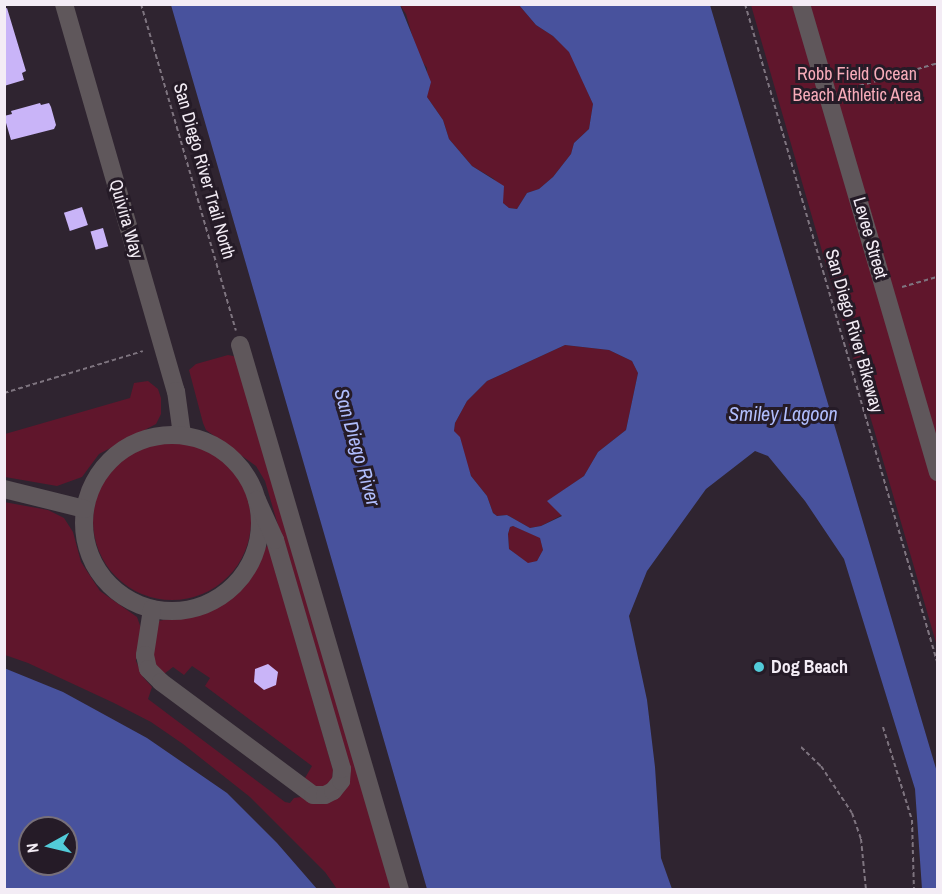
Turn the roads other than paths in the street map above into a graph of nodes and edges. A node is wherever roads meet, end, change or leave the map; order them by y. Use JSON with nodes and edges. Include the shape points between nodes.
{"nodes":[{"id":1,"x":64,"y":4,"type":"edge"},
{"id":2,"x":801,"y":4,"type":"edge"},
{"id":3,"x":240,"y":345,"type":"road end"},
{"id":4,"x":182,"y":435,"type":"junction"},
{"id":5,"x":938,"y":472,"type":"edge"},
{"id":6,"x":4,"y":489,"type":"edge"},
{"id":7,"x":257,"y":500,"type":"junction"},
{"id":8,"x":85,"y":510,"type":"junction"},
{"id":9,"x":152,"y":609,"type":"junction"},
{"id":10,"x":400,"y":890,"type":"edge"}],
"edges":[{"from":1,"to":4,"type":"street","name":"Quivira Way","via":[[176,391]]},
{"from":2,"to":5,"type":"street","name":"Levee Street"},
{"from":3,"to":10,"type":"street"},
{"from":4,"to":7,"type":"street","via":[[207,441],[230,456],[247,476]]},
{"from":4,"to":8,"type":"street","via":[[149,438],[118,453],[91,488]]},
{"from":6,"to":8,"type":"street"},
{"from":7,"to":9,"type":"street","via":[[257,543],[244,574],[226,593],[204,606],[178,611]]},
{"from":7,"to":9,"type":"street","via":[[275,540],[342,769],[340,782],[333,791],[313,795],[154,676],[145,655]]},
{"from":8,"to":9,"type":"street","via":[[85,536],[93,561],[107,583],[128,599]]}]}
